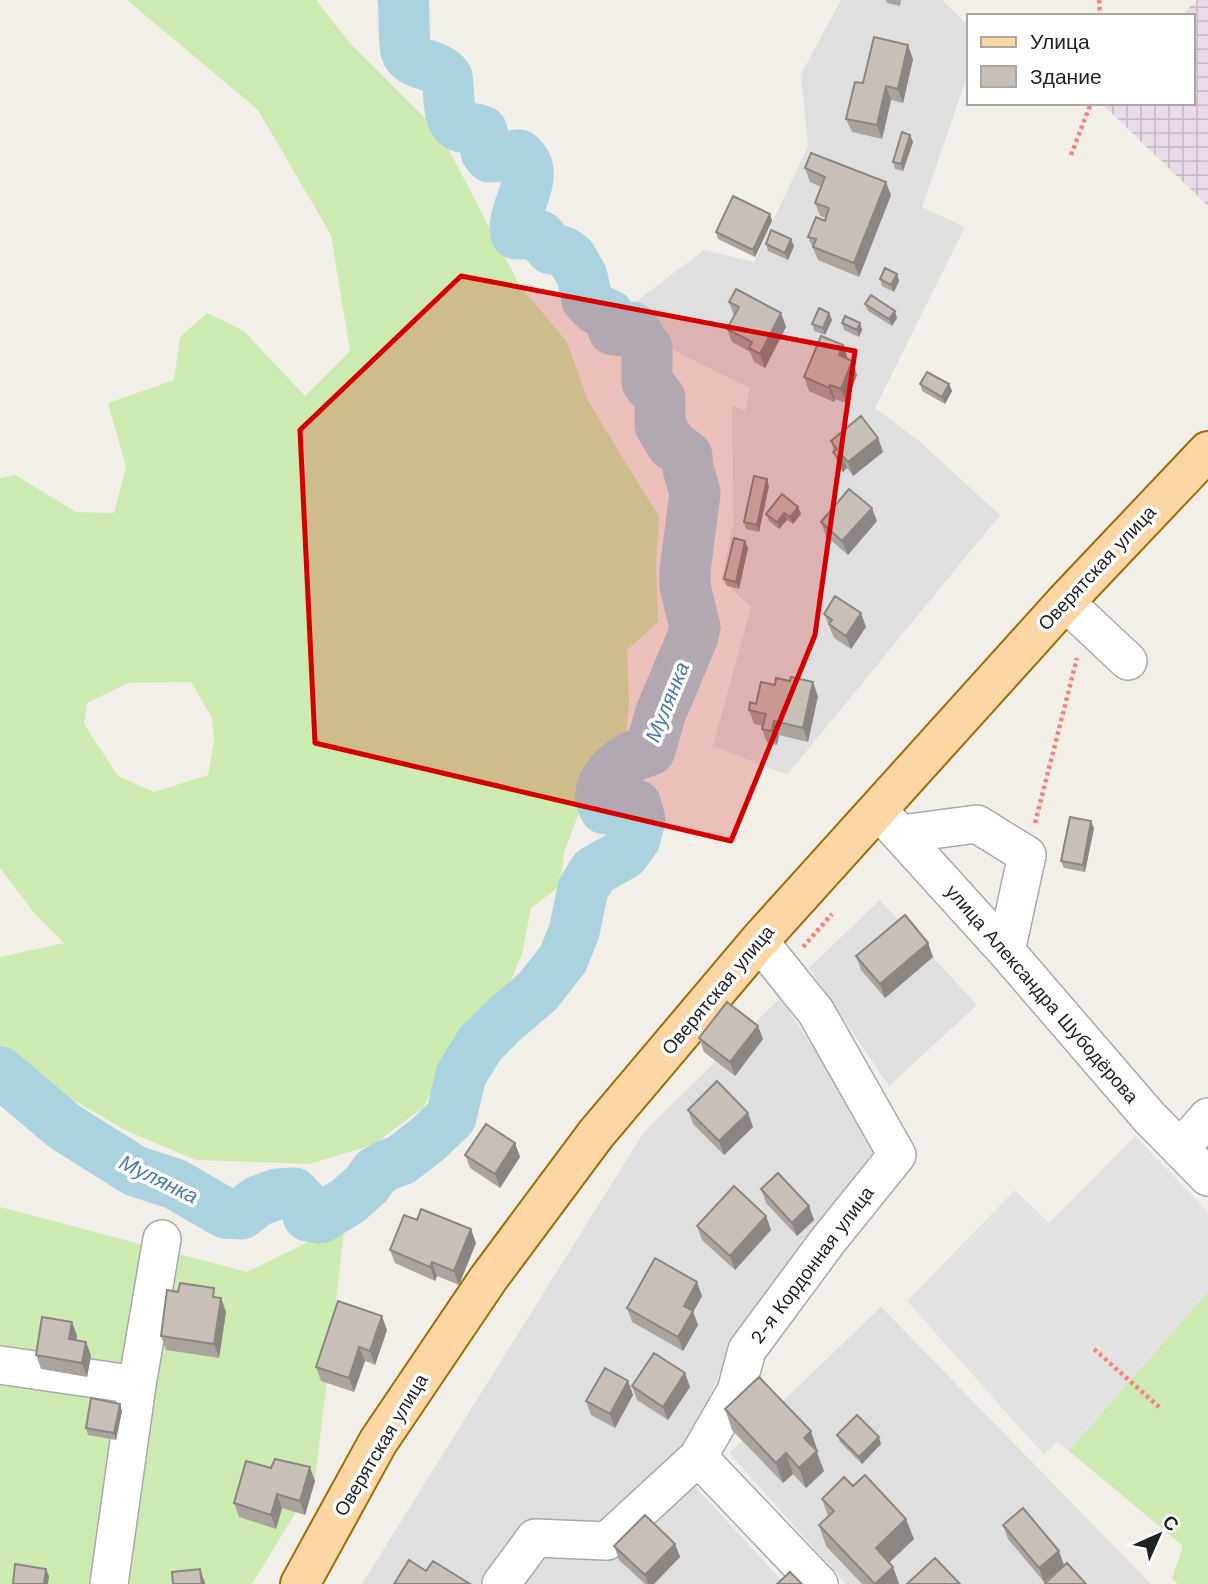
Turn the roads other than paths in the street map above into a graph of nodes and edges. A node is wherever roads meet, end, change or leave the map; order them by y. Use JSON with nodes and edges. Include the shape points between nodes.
{"nodes":[{"id":1,"x":1208,"y":451,"type":"edge"},
{"id":2,"x":1065,"y":602,"type":"junction"},
{"id":3,"x":1128,"y":661,"type":"dead end"},
{"id":4,"x":889,"y":822,"type":"junction"},
{"id":5,"x":759,"y":941,"type":"junction"},
{"id":6,"x":1006,"y":951,"type":"junction"},
{"id":7,"x":1208,"y":1117,"type":"edge"},
{"id":8,"x":1180,"y":1149,"type":"junction"},
{"id":9,"x":1208,"y":1177,"type":"edge"},
{"id":10,"x":162,"y":1240,"type":"dead end"},
{"id":11,"x":0,"y":1366,"type":"edge"},
{"id":12,"x":137,"y":1385,"type":"junction"},
{"id":13,"x":698,"y":1457,"type":"junction"},
{"id":14,"x":109,"y":1584,"type":"edge"},
{"id":15,"x":300,"y":1584,"type":"edge"},
{"id":16,"x":501,"y":1584,"type":"edge"},
{"id":17,"x":819,"y":1584,"type":"edge"}],
"edges":[{"from":1,"to":2,"type":"main road","name":"Оверятская улица"},
{"from":2,"to":3,"type":"street"},
{"from":2,"to":4,"type":"main road","name":"Оверятская улица"},
{"from":4,"to":5,"type":"main road","name":"Оверятская улица"},
{"from":4,"to":6,"type":"street","name":"улица Александра Шубодёрова"},
{"from":4,"to":6,"type":"street","via":[[977,824],[1027,855]]},
{"from":5,"to":13,"type":"street","name":"2-я Кордонная улица","via":[[816,1013],[897,1155],[747,1350],[736,1391]]},
{"from":5,"to":15,"type":"main road","name":"Оверятская улица","via":[[596,1134],[488,1279],[378,1442]]},
{"from":6,"to":8,"type":"street","name":"улица Александра Шубодёрова"},
{"from":7,"to":8,"type":"street"},
{"from":8,"to":9,"type":"street","name":"улица Александра Шубодёрова"},
{"from":10,"to":12,"type":"street"},
{"from":11,"to":12,"type":"street"},
{"from":12,"to":14,"type":"street"},
{"from":13,"to":16,"type":"street","name":"2-я Кордонная улица","via":[[607,1541],[535,1538]]},
{"from":13,"to":17,"type":"street"}]}
